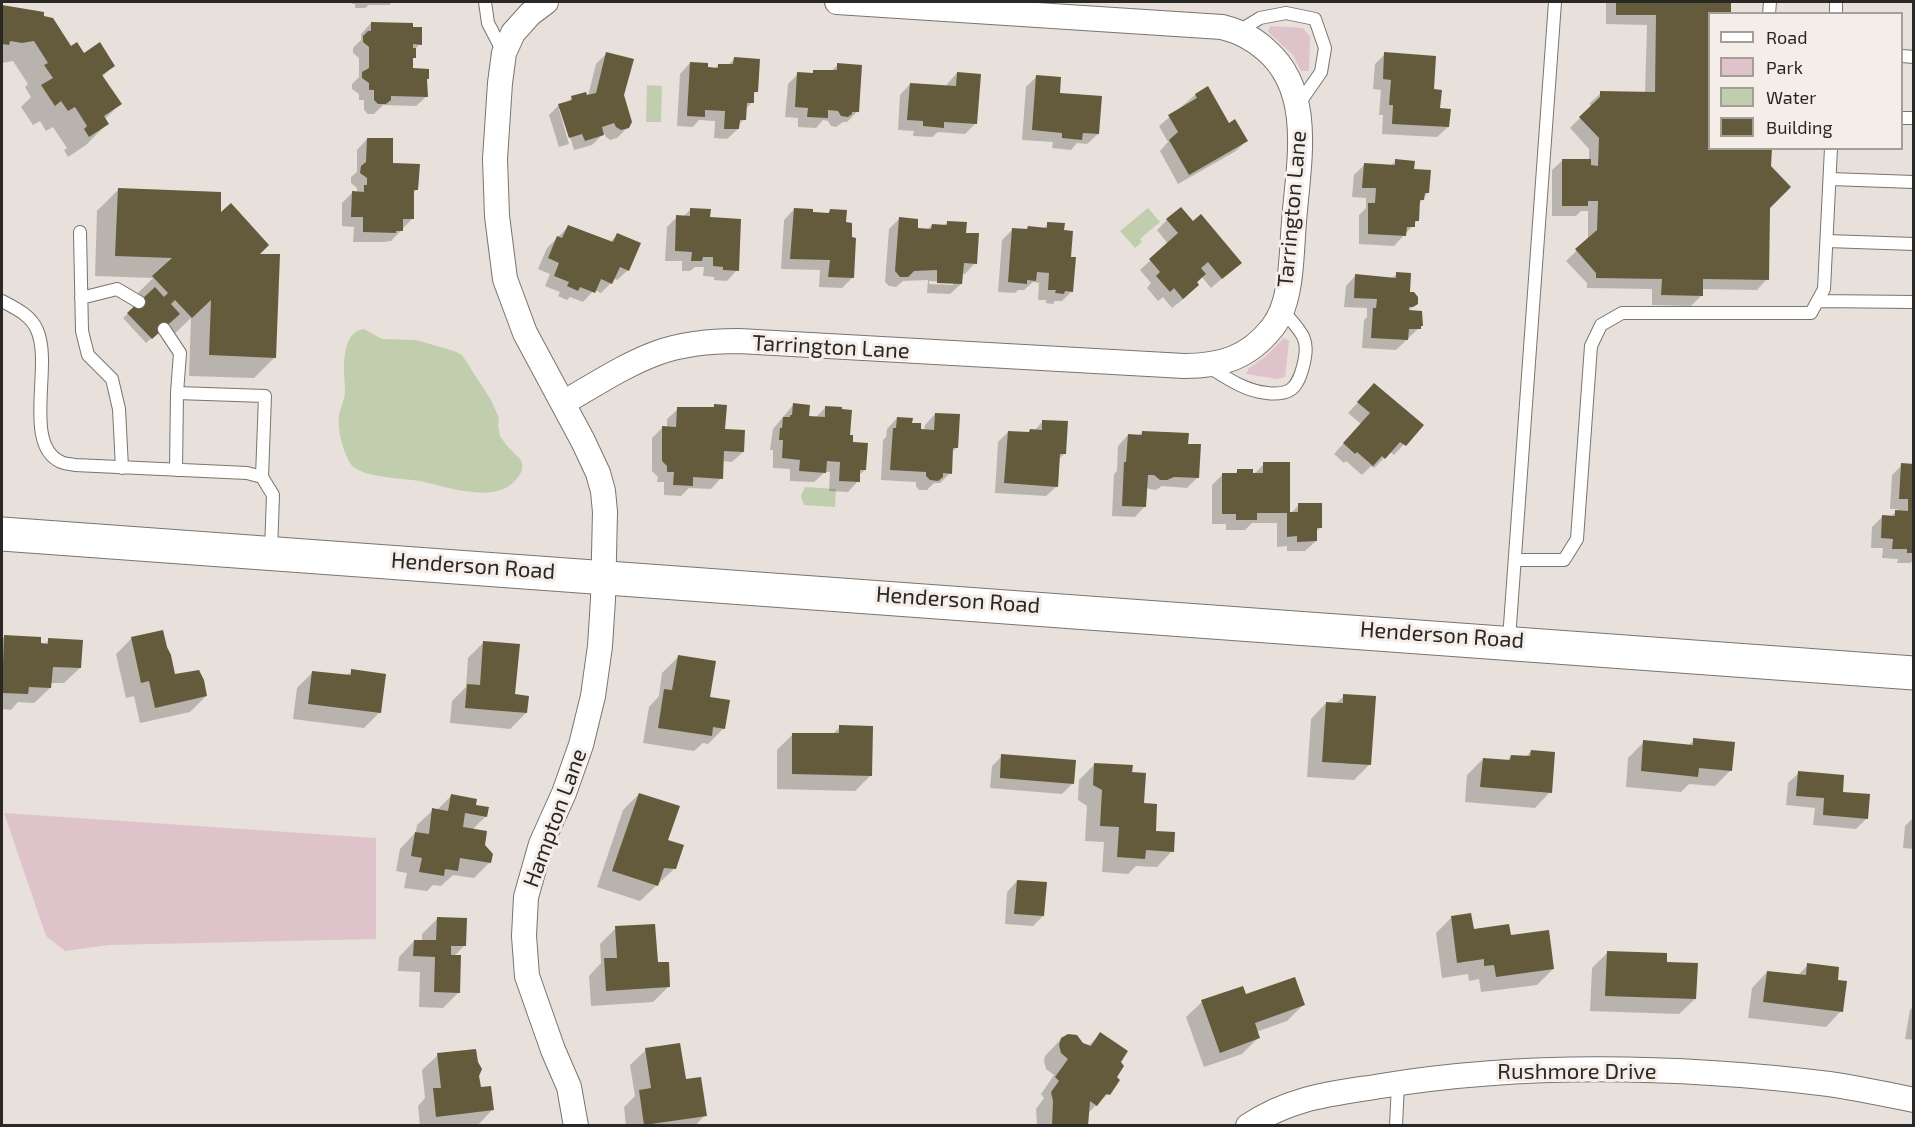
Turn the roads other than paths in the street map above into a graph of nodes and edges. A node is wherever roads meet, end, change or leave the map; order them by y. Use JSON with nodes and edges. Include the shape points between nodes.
{"nodes":[{"id":1,"x":485,"y":2,"type":"edge"},
{"id":2,"x":546,"y":2,"type":"edge"},
{"id":3,"x":837,"y":2,"type":"edge"},
{"id":4,"x":1555,"y":2,"type":"edge"},
{"id":5,"x":1239,"y":31,"type":"junction"},
{"id":6,"x":504,"y":53,"type":"junction"},
{"id":7,"x":1298,"y":105,"type":"junction"},
{"id":8,"x":1831,"y":150,"type":"edge"},
{"id":9,"x":1830,"y":180,"type":"junction"},
{"id":10,"x":1914,"y":182,"type":"edge"},
{"id":11,"x":80,"y":232,"type":"dead end"},
{"id":12,"x":1827,"y":241,"type":"junction"},
{"id":13,"x":1914,"y":244,"type":"edge"},
{"id":14,"x":81,"y":298,"type":"junction"},
{"id":15,"x":2,"y":301,"type":"edge"},
{"id":16,"x":1818,"y":301,"type":"junction"},
{"id":17,"x":139,"y":302,"type":"dead end"},
{"id":18,"x":1914,"y":302,"type":"edge"},
{"id":19,"x":1282,"y":310,"type":"junction"},
{"id":20,"x":164,"y":329,"type":"dead end"},
{"id":21,"x":1208,"y":366,"type":"junction"},
{"id":22,"x":177,"y":393,"type":"junction"},
{"id":23,"x":563,"y":403,"type":"junction"},
{"id":24,"x":122,"y":468,"type":"junction"},
{"id":25,"x":176,"y":470,"type":"junction"},
{"id":26,"x":262,"y":477,"type":"junction"},
{"id":27,"x":2,"y":534,"type":"edge"},
{"id":28,"x":271,"y":552,"type":"junction"},
{"id":29,"x":1515,"y":560,"type":"junction"},
{"id":30,"x":603,"y":575,"type":"junction"},
{"id":31,"x":1509,"y":640,"type":"junction"},
{"id":32,"x":1914,"y":673,"type":"edge"},
{"id":33,"x":1398,"y":1083,"type":"junction"},
{"id":34,"x":1914,"y":1100,"type":"edge"},
{"id":35,"x":576,"y":1125,"type":"edge"},
{"id":36,"x":1248,"y":1125,"type":"edge"},
{"id":37,"x":1396,"y":1125,"type":"edge"}],
"edges":[{"from":1,"to":6,"type":"lane","via":[[488,23]]},
{"from":2,"to":6,"type":"street","via":[[513,33]]},
{"from":3,"to":5,"type":"street","name":"Tarrington Lane"},
{"from":4,"to":29,"type":"lane"},
{"from":5,"to":7,"type":"street","name":"Tarrington Lane","via":[[1275,58],[1292,85]]},
{"from":5,"to":7,"type":"lane","via":[[1260,18],[1286,13],[1315,19],[1325,48],[1321,72]]},
{"from":6,"to":23,"type":"street","via":[[495,159],[505,279],[525,333]]},
{"from":7,"to":19,"type":"street","name":"Tarrington Lane","via":[[1300,137],[1290,278]]},
{"from":8,"to":9,"type":"lane"},
{"from":9,"to":10,"type":"lane"},
{"from":9,"to":12,"type":"lane"},
{"from":11,"to":14,"type":"lane"},
{"from":12,"to":13,"type":"lane"},
{"from":12,"to":16,"type":"lane","via":[[1824,290]]},
{"from":14,"to":17,"type":"lane","via":[[117,289]]},
{"from":14,"to":24,"type":"lane","via":[[82,331],[88,355],[112,379],[119,409]]},
{"from":15,"to":24,"type":"lane","via":[[27,316],[37,329],[43,354],[40,411],[46,448],[59,461]]},
{"from":16,"to":18,"type":"lane"},
{"from":16,"to":29,"type":"lane","via":[[1811,313],[1622,313],[1601,325],[1591,345],[1577,539],[1564,560]]},
{"from":19,"to":21,"type":"street","name":"Tarrington Lane","via":[[1273,327],[1255,345],[1232,360]]},
{"from":19,"to":21,"type":"lane","via":[[1304,339],[1305,354],[1298,381],[1290,390],[1266,393],[1245,388]]},
{"from":20,"to":22,"type":"lane","via":[[180,353]]},
{"from":21,"to":23,"type":"street","name":"Tarrington Lane","via":[[710,342],[657,353]]},
{"from":22,"to":25,"type":"lane"},
{"from":22,"to":26,"type":"lane","via":[[265,396]]},
{"from":23,"to":30,"type":"street","via":[[603,491]]},
{"from":24,"to":25,"type":"lane"},
{"from":25,"to":26,"type":"lane"},
{"from":26,"to":28,"type":"lane","via":[[273,495]]},
{"from":27,"to":28,"type":"main road","name":"Henderson Road"},
{"from":28,"to":30,"type":"main road","name":"Henderson Road"},
{"from":29,"to":31,"type":"lane"},
{"from":30,"to":31,"type":"main road","name":"Henderson Road"},
{"from":30,"to":35,"type":"street","name":"Hampton Lane","via":[[593,696],[581,745],[529,886],[524,936],[527,976],[569,1087]]},
{"from":31,"to":32,"type":"main road","name":"Henderson Road"},
{"from":33,"to":34,"type":"street","name":"Rushmore Drive","via":[[1486,1073],[1714,1073],[1831,1084]]},
{"from":33,"to":36,"type":"street","name":"Rushmore Drive","via":[[1310,1097],[1266,1113]]},
{"from":33,"to":37,"type":"lane"}]}
